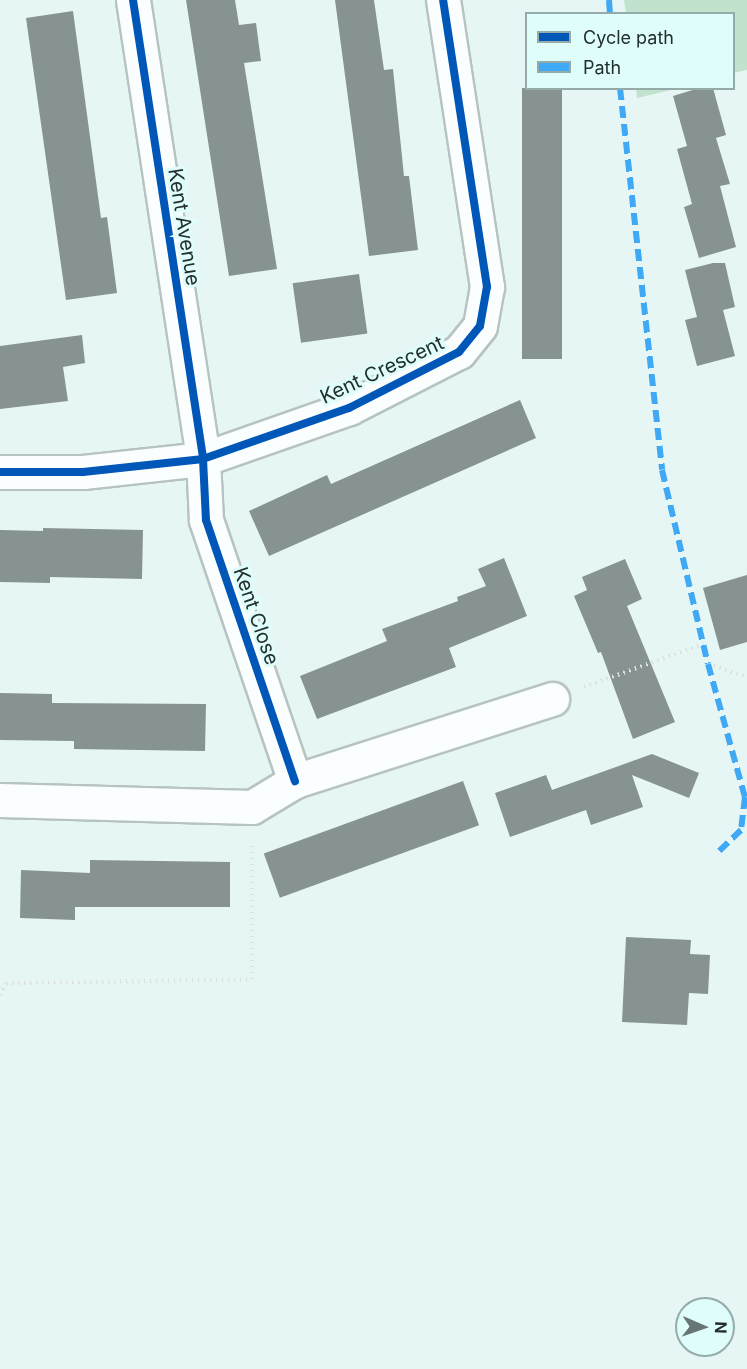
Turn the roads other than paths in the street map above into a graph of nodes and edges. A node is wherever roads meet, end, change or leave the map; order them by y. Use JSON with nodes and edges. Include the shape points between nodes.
{"nodes":[{"id":1,"x":133,"y":0,"type":"edge"},
{"id":2,"x":442,"y":0,"type":"edge"},
{"id":3,"x":203,"y":459,"type":"junction"},
{"id":4,"x":0,"y":472,"type":"edge"},
{"id":5,"x":552,"y":699,"type":"road end"},
{"id":6,"x":295,"y":781,"type":"junction"},
{"id":7,"x":0,"y":800,"type":"edge"}],
"edges":[{"from":1,"to":3,"type":"street","name":"Kent Avenue"},
{"from":2,"to":3,"type":"street","name":"Kent Crescent","via":[[487,287],[480,326],[459,352],[349,408]]},
{"from":3,"to":4,"type":"street","name":"Kent Crescent","via":[[83,472]]},
{"from":3,"to":6,"type":"street","name":"Kent Close","via":[[206,520]]},
{"from":5,"to":6,"type":"street"},
{"from":6,"to":7,"type":"street","via":[[252,807]]}]}
